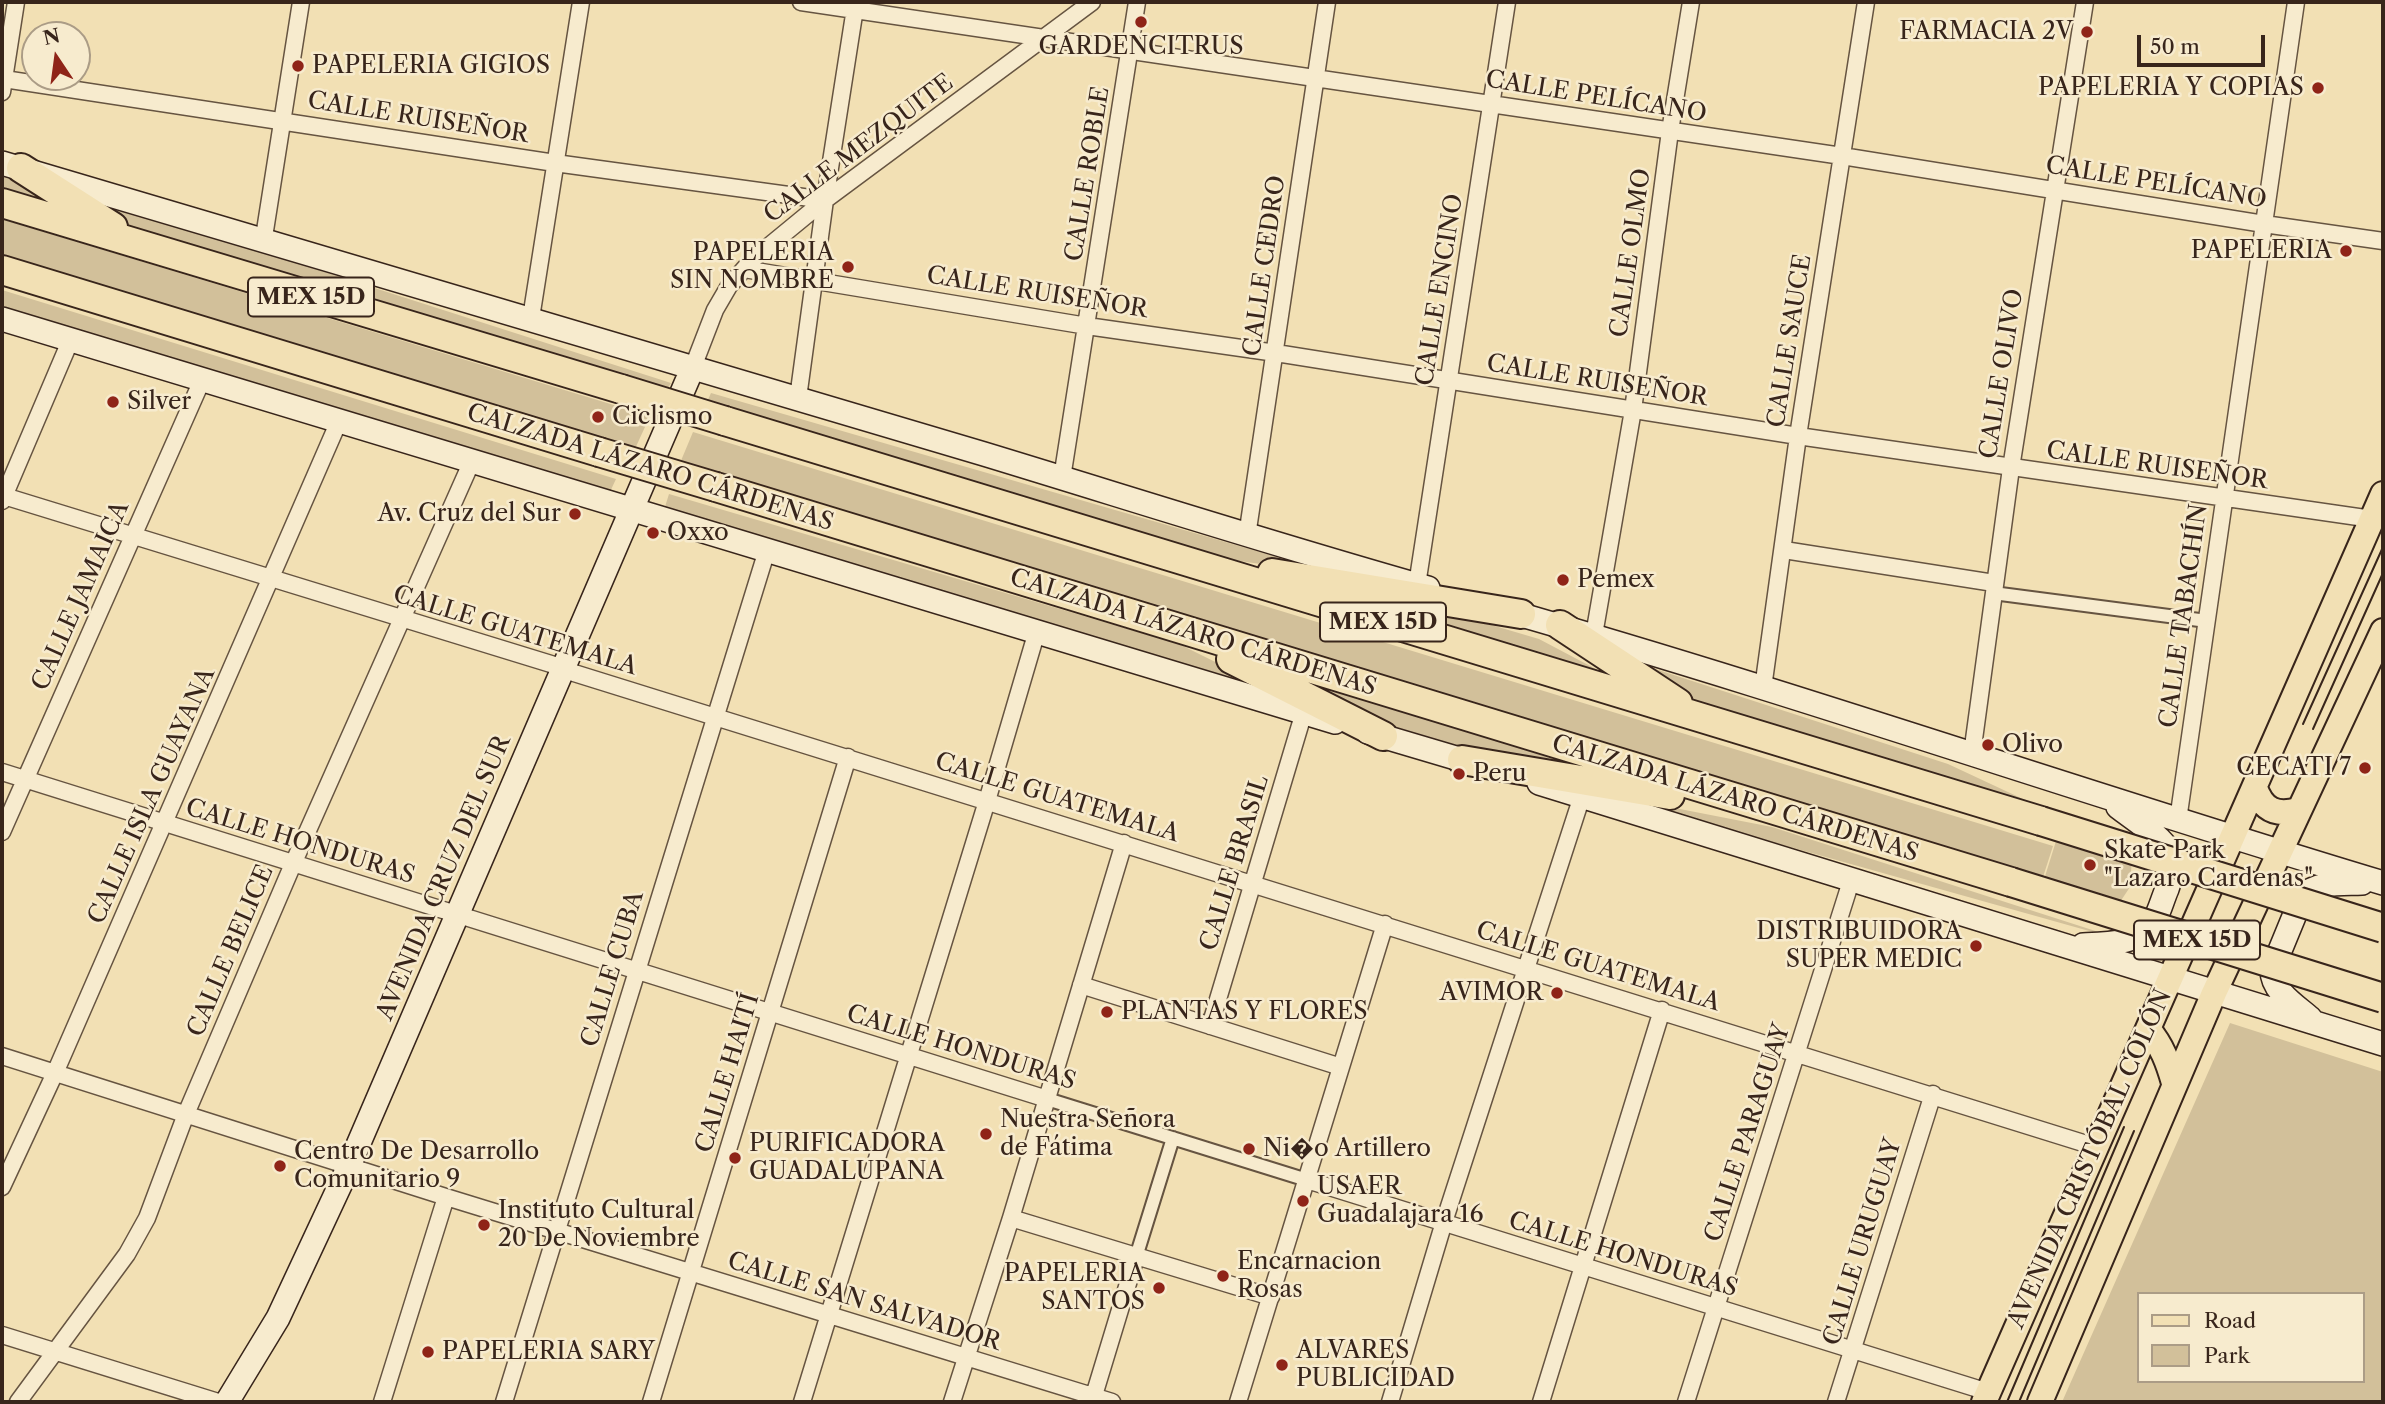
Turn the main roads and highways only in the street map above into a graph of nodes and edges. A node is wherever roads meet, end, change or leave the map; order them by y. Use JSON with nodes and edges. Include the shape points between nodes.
{"nodes":[{"id":1,"x":11,"y":166,"type":"edge"},
{"id":2,"x":2,"y":204,"type":"edge"},
{"id":3,"x":145,"y":247,"type":"junction"},
{"id":4,"x":2,"y":270,"type":"edge"},
{"id":5,"x":2,"y":318,"type":"edge"},
{"id":6,"x":693,"y":366,"type":"junction"},
{"id":7,"x":2383,"y":494,"type":"edge"},
{"id":8,"x":632,"y":507,"type":"junction"},
{"id":9,"x":1160,"y":555,"type":"junction"},
{"id":10,"x":1521,"y":614,"type":"junction"},
{"id":11,"x":1159,"y":623,"type":"junction"},
{"id":12,"x":1560,"y":625,"type":"junction"},
{"id":13,"x":2383,"y":631,"type":"edge"},
{"id":14,"x":1704,"y":720,"type":"junction"},
{"id":15,"x":1383,"y":736,"type":"junction"},
{"id":16,"x":1462,"y":760,"type":"junction"},
{"id":17,"x":2255,"y":788,"type":"junction"},
{"id":18,"x":2105,"y":797,"type":"junction"},
{"id":19,"x":2298,"y":810,"type":"junction"},
{"id":20,"x":1783,"y":814,"type":"junction"},
{"id":21,"x":2233,"y":838,"type":"junction"},
{"id":22,"x":2279,"y":852,"type":"junction"},
{"id":23,"x":2383,"y":883,"type":"edge"},
{"id":24,"x":2383,"y":928,"type":"edge"},
{"id":25,"x":2066,"y":945,"type":"junction"},
{"id":26,"x":2170,"y":978,"type":"junction"},
{"id":27,"x":2214,"y":993,"type":"junction"},
{"id":28,"x":2383,"y":998,"type":"edge"},
{"id":29,"x":2315,"y":1023,"type":"junction"},
{"id":30,"x":2148,"y":1029,"type":"junction"},
{"id":31,"x":2383,"y":1044,"type":"edge"},
{"id":32,"x":2174,"y":1083,"type":"junction"},
{"id":33,"x":1986,"y":1397,"type":"edge"},
{"id":34,"x":227,"y":1402,"type":"edge"},
{"id":35,"x":2040,"y":1402,"type":"edge"}],
"edges":[{"from":1,"to":3,"type":"highway"},
{"from":1,"to":6,"type":"main road"},
{"from":2,"to":3,"type":"highway","number":"MEX 15D"},
{"from":3,"to":9,"type":"highway","number":"MEX 15D","bridge":true},
{"from":4,"to":11,"type":"highway","name":"CALZADA LÁZARO CÁRDENAS","number":"MEX 15D","bridge":true},
{"from":5,"to":8,"type":"main road","name":"CALZADA LÁZARO CÁRDENAS"},
{"from":6,"to":8,"type":"main road","name":"AVENIDA CRUZ DEL SUR"},
{"from":6,"to":10,"type":"main road","via":[[1247,536]]},
{"from":7,"to":17,"type":"main road","name":"AVENIDA CRISTÓBAL COLÓN"},
{"from":8,"to":15,"type":"main road","name":"CALZADA LÁZARO CÁRDENAS"},
{"from":8,"to":34,"type":"main road","name":"AVENIDA CRUZ DEL SUR","via":[[349,1166],[278,1318]]},
{"from":9,"to":10,"type":"highway"},
{"from":9,"to":14,"type":"highway","number":"MEX 15D"},
{"from":10,"to":12,"type":"main road"},
{"from":11,"to":15,"type":"highway"},
{"from":11,"to":20,"type":"highway","name":"CALZADA LÁZARO CÁRDENAS","number":"MEX 15D"},
{"from":12,"to":14,"type":"highway"},
{"from":12,"to":18,"type":"main road"},
{"from":13,"to":19,"type":"main road","name":"AVENIDA CRISTÓBAL COLÓN"},
{"from":14,"to":24,"type":"highway","number":"MEX 15D","bridge":true},
{"from":15,"to":16,"type":"main road","name":"CALZADA LÁZARO CÁRDENAS"},
{"from":16,"to":20,"type":"highway"},
{"from":16,"to":25,"type":"main road","name":"CALZADA LÁZARO CÁRDENAS"},
{"from":17,"to":19,"type":"main road","via":[[2258,799],[2276,813]]},
{"from":17,"to":21,"type":"main road","name":"AVENIDA CRISTÓBAL COLÓN"},
{"from":18,"to":21,"type":"main road"},
{"from":18,"to":25,"type":"main road","via":[[2166,845],[2174,871],[2155,920],[2133,939]]},
{"from":19,"to":22,"type":"main road","name":"AVENIDA CRISTÓBAL COLÓN"},
{"from":20,"to":28,"type":"highway","name":"CALZADA LÁZARO CÁRDENAS","number":"MEX 15D","bridge":true},
{"from":21,"to":22,"type":"main road"},
{"from":21,"to":26,"type":"main road","name":"AVENIDA CRISTÓBAL COLÓN"},
{"from":22,"to":23,"type":"main road"},
{"from":22,"to":27,"type":"main road","name":"AVENIDA CRISTÓBAL COLÓN"},
{"from":23,"to":29,"type":"main road","via":[[2326,885],[2302,897],[2272,978]]},
{"from":25,"to":26,"type":"main road","name":"CALZADA LÁZARO CÁRDENAS"},
{"from":26,"to":27,"type":"main road","name":"CALZADA LÁZARO CÁRDENAS"},
{"from":26,"to":30,"type":"main road","name":"AVENIDA CRISTÓBAL COLÓN"},
{"from":27,"to":29,"type":"main road","name":"CALZADA LÁZARO CÁRDENAS"},
{"from":27,"to":32,"type":"main road","name":"AVENIDA CRISTÓBAL COLÓN"},
{"from":29,"to":31,"type":"main road","name":"CALZADA LÁZARO CÁRDENAS"},
{"from":30,"to":32,"type":"main road","via":[[2165,1054]]},
{"from":30,"to":33,"type":"main road","name":"AVENIDA CRISTÓBAL COLÓN"},
{"from":32,"to":35,"type":"main road","name":"AVENIDA CRISTÓBAL COLÓN"}]}
